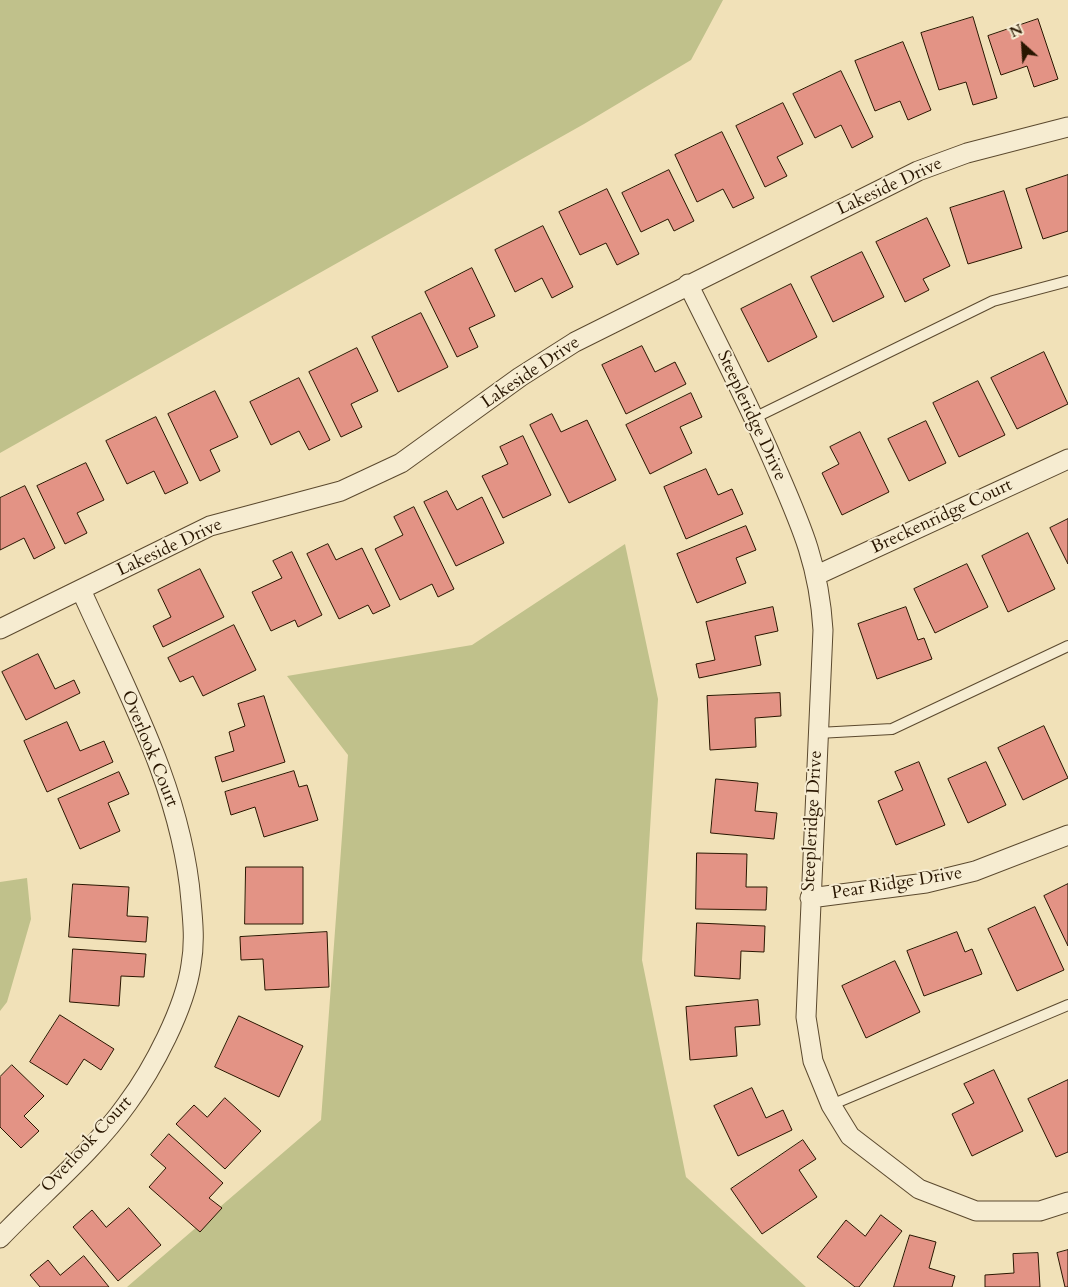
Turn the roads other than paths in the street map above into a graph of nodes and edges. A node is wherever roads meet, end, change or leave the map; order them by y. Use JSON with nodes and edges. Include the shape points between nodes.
{"nodes":[{"id":1,"x":1068,"y":127,"type":"edge"},
{"id":2,"x":1068,"y":281,"type":"edge"},
{"id":3,"x":688,"y":284,"type":"junction"},
{"id":4,"x":754,"y":418,"type":"junction"},
{"id":5,"x":1068,"y":459,"type":"edge"},
{"id":6,"x":817,"y":575,"type":"junction"},
{"id":7,"x":81,"y":590,"type":"junction"},
{"id":8,"x":0,"y":629,"type":"edge"},
{"id":9,"x":1068,"y":646,"type":"edge"},
{"id":10,"x":818,"y":733,"type":"junction"},
{"id":11,"x":1068,"y":835,"type":"edge"},
{"id":12,"x":810,"y":898,"type":"junction"},
{"id":13,"x":1068,"y":1005,"type":"edge"},
{"id":14,"x":831,"y":1105,"type":"junction"},
{"id":15,"x":1068,"y":1202,"type":"edge"},
{"id":16,"x":0,"y":1238,"type":"edge"}],
"edges":[{"from":1,"to":3,"type":"street","name":"Lakeside Drive","via":[[967,153],[918,170]]},
{"from":2,"to":4,"type":"lane","via":[[993,301]]},
{"from":3,"to":4,"type":"street","name":"Steepleridge Drive"},
{"from":3,"to":7,"type":"street","name":"Lakeside Drive","via":[[574,342],[401,463],[341,491],[210,526]]},
{"from":4,"to":6,"type":"street","name":"Steepleridge Drive","via":[[806,536]]},
{"from":5,"to":6,"type":"street","name":"Breckenridge Court"},
{"from":6,"to":10,"type":"street","name":"Steepleridge Drive","via":[[823,630]]},
{"from":7,"to":8,"type":"street","name":"Lakeside Drive"},
{"from":7,"to":16,"type":"street","name":"Overlook Court","via":[[163,773],[181,832],[194,934],[191,966],[177,1012],[154,1063],[127,1105]]},
{"from":9,"to":10,"type":"lane","via":[[892,728]]},
{"from":10,"to":12,"type":"street","name":"Steepleridge Drive"},
{"from":11,"to":12,"type":"street","name":"Pear Ridge Drive","via":[[975,871],[926,883]]},
{"from":12,"to":14,"type":"street","name":"Steepleridge Drive","via":[[806,1017],[812,1061]]},
{"from":13,"to":14,"type":"lane"},
{"from":14,"to":15,"type":"street","name":"Steepleridge Drive","via":[[850,1136],[919,1189],[976,1211],[1040,1211]]}]}
